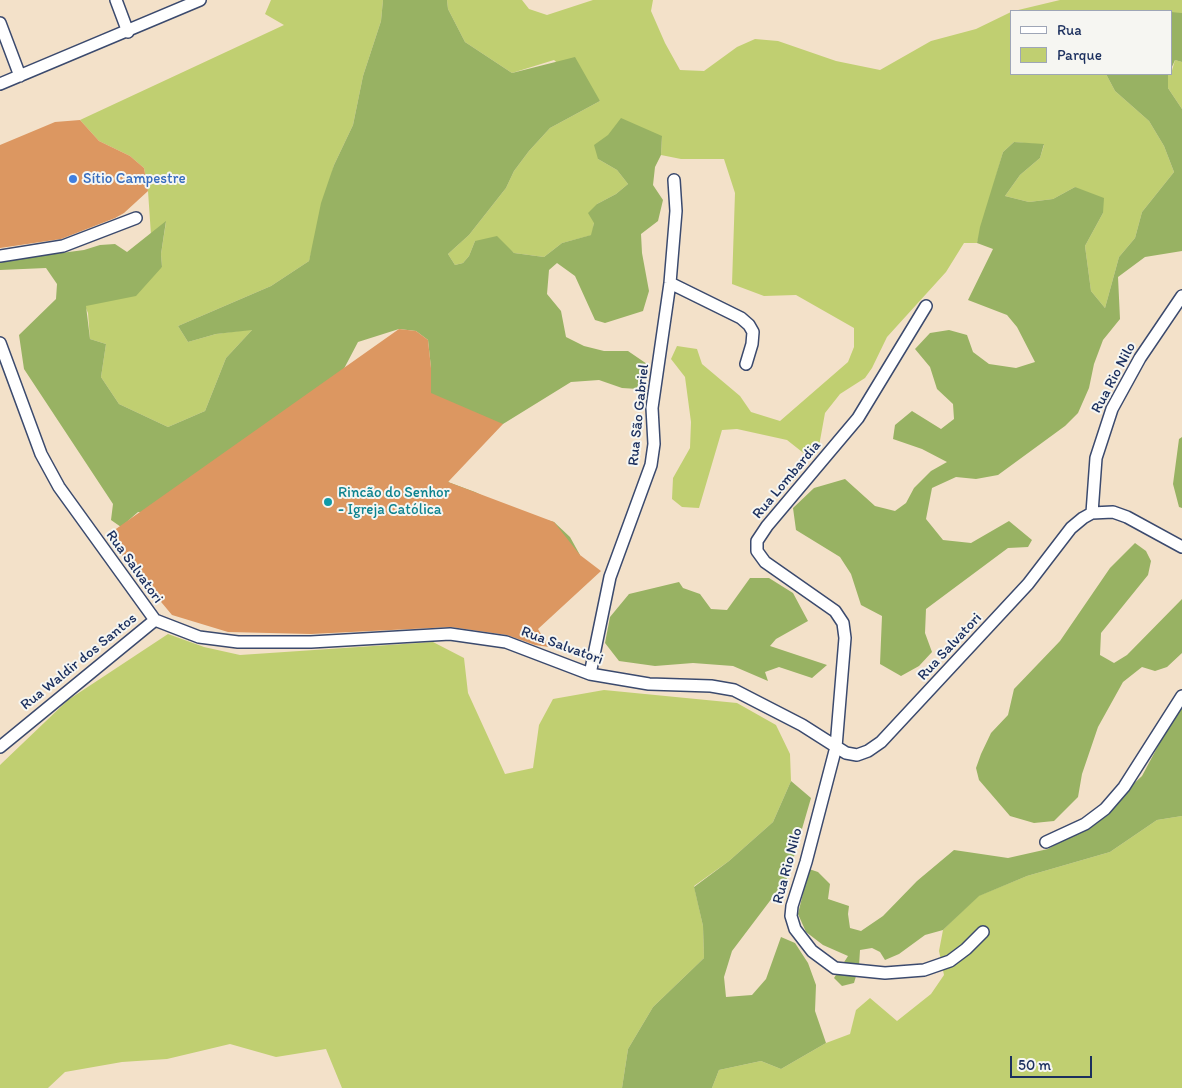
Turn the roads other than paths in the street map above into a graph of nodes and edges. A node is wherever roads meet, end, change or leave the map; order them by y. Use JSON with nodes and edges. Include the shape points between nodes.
{"nodes":[{"id":1,"x":116,"y":0,"type":"edge"},
{"id":2,"x":200,"y":0,"type":"edge"},
{"id":3,"x":0,"y":23,"type":"edge"},
{"id":4,"x":128,"y":32,"type":"junction"},
{"id":5,"x":20,"y":76,"type":"junction"},
{"id":6,"x":0,"y":84,"type":"edge"},
{"id":7,"x":674,"y":180,"type":"dead end"},
{"id":8,"x":136,"y":218,"type":"dead end"},
{"id":9,"x":0,"y":256,"type":"edge"},
{"id":10,"x":670,"y":283,"type":"junction"},
{"id":11,"x":1182,"y":296,"type":"edge"},
{"id":12,"x":926,"y":306,"type":"dead end"},
{"id":13,"x":0,"y":343,"type":"edge"},
{"id":14,"x":746,"y":364,"type":"dead end"},
{"id":15,"x":1092,"y":513,"type":"junction"},
{"id":16,"x":1182,"y":547,"type":"edge"},
{"id":17,"x":155,"y":620,"type":"junction"},
{"id":18,"x":590,"y":674,"type":"junction"},
{"id":19,"x":1182,"y":696,"type":"edge"},
{"id":20,"x":0,"y":747,"type":"edge"},
{"id":21,"x":836,"y":747,"type":"junction"},
{"id":22,"x":1046,"y":842,"type":"dead end"},
{"id":23,"x":983,"y":932,"type":"dead end"}],
"edges":[{"from":1,"to":4,"type":"street"},
{"from":2,"to":4,"type":"street"},
{"from":3,"to":5,"type":"street"},
{"from":4,"to":5,"type":"street"},
{"from":5,"to":6,"type":"street"},
{"from":7,"to":10,"type":"street","name":"Rua São Gabriel","via":[[676,211]]},
{"from":8,"to":9,"type":"street","via":[[63,246]]},
{"from":10,"to":14,"type":"street","via":[[749,325],[753,332]]},
{"from":10,"to":18,"type":"street","name":"Rua São Gabriel","via":[[652,408],[654,444],[651,465],[610,576]]},
{"from":11,"to":15,"type":"street","name":"Rua Rio Nilo","via":[[1140,358],[1112,409],[1096,458]]},
{"from":12,"to":21,"type":"street","name":"Rua Lombardia","via":[[858,418],[757,541],[757,551],[765,562],[835,611],[844,623]]},
{"from":13,"to":17,"type":"street","name":"Rua Salvatori","via":[[41,454],[59,487]]},
{"from":15,"to":16,"type":"street","via":[[1113,512],[1127,517]]},
{"from":15,"to":21,"type":"street","name":"Rua Salvatori","via":[[1071,528],[1028,584],[881,742],[857,755]]},
{"from":17,"to":18,"type":"street","name":"Rua Salvatori","via":[[199,637],[238,642],[311,642],[450,634],[506,642]]},
{"from":17,"to":20,"type":"street","name":"Rua Waldir dos Santos"},
{"from":18,"to":21,"type":"street","name":"Rua Salvatori","via":[[648,684],[734,690],[802,725]]},
{"from":19,"to":22,"type":"street","via":[[1124,787],[1105,809],[1086,824]]},
{"from":21,"to":23,"type":"street","name":"Rua Rio Nilo","via":[[792,906],[795,929],[812,951],[836,968],[885,973],[924,970],[950,961]]}]}
